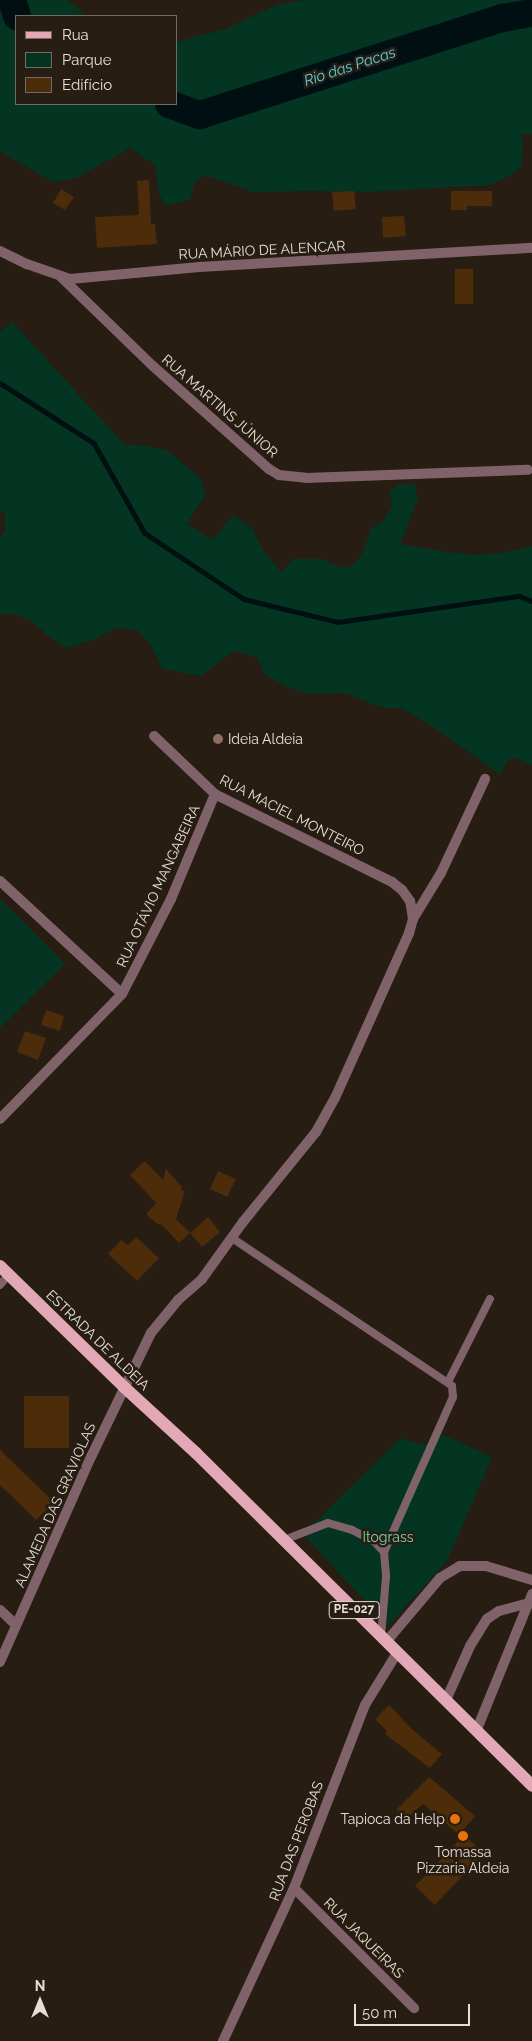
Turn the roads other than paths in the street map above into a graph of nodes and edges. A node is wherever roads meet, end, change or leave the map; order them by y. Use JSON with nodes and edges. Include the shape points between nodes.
{"nodes":[{"id":1,"x":532,"y":248,"type":"edge"},
{"id":2,"x":0,"y":251,"type":"edge"},
{"id":3,"x":61,"y":277,"type":"junction"},
{"id":4,"x":528,"y":470,"type":"dead end"},
{"id":5,"x":154,"y":736,"type":"dead end"},
{"id":6,"x":486,"y":779,"type":"dead end"},
{"id":7,"x":215,"y":794,"type":"junction"},
{"id":8,"x":0,"y":881,"type":"edge"},
{"id":9,"x":413,"y":919,"type":"junction"},
{"id":10,"x":122,"y":994,"type":"junction"},
{"id":11,"x":0,"y":1119,"type":"edge"},
{"id":12,"x":232,"y":1238,"type":"junction"},
{"id":13,"x":4,"y":1270,"type":"edge"},
{"id":14,"x":0,"y":1285,"type":"edge"},
{"id":15,"x":490,"y":1299,"type":"dead end"},
{"id":16,"x":448,"y":1382,"type":"junction"},
{"id":17,"x":124,"y":1387,"type":"junction"},
{"id":18,"x":284,"y":1540,"type":"junction"},
{"id":19,"x":384,"y":1552,"type":"junction"},
{"id":20,"x":532,"y":1580,"type":"edge"},
{"id":21,"x":530,"y":1599,"type":"edge"},
{"id":22,"x":0,"y":1610,"type":"edge"},
{"id":23,"x":16,"y":1626,"type":"junction"},
{"id":24,"x":383,"y":1639,"type":"junction"},
{"id":25,"x":397,"y":1653,"type":"junction"},
{"id":26,"x":0,"y":1662,"type":"edge"},
{"id":27,"x":446,"y":1700,"type":"junction"},
{"id":28,"x":477,"y":1729,"type":"junction"},
{"id":29,"x":532,"y":1786,"type":"edge"},
{"id":30,"x":294,"y":1888,"type":"junction"},
{"id":31,"x":414,"y":2008,"type":"dead end"},
{"id":32,"x":223,"y":2041,"type":"edge"}],
"edges":[{"from":1,"to":3,"type":"street","name":"RUA MÁRIO DE ALENCAR","via":[[200,266],[77,279]]},
{"from":2,"to":3,"type":"street","name":"RUA MÁRIO DE ALENCAR"},
{"from":3,"to":4,"type":"street","name":"RUA MARTINS JÚNIOR","via":[[154,367],[279,475],[306,478]]},
{"from":5,"to":7,"type":"street","name":"RUA MACIEL MONTEIRO"},
{"from":6,"to":9,"type":"street","name":"ALAMEDA DAS GRAVIOLAS","via":[[441,873]]},
{"from":7,"to":9,"type":"street","name":"RUA MACIEL MONTEIRO","via":[[379,874],[402,890],[413,909]]},
{"from":7,"to":10,"type":"street","name":"RUA OTÁVIO MANGABEIRA","via":[[171,898]]},
{"from":8,"to":10,"type":"street"},
{"from":9,"to":12,"type":"street","name":"ALAMEDA DAS GRAVIOLAS","via":[[326,1115]]},
{"from":10,"to":11,"type":"street","name":"RUA OTÁVIO MANGABEIRA"},
{"from":12,"to":16,"type":"lane"},
{"from":12,"to":17,"type":"street","name":"ALAMEDA DAS GRAVIOLAS","via":[[202,1279],[178,1300],[151,1333]]},
{"from":13,"to":14,"type":"lane"},
{"from":13,"to":17,"type":"main road","name":"ESTRADA DE ALDEIA","number":"PE-027"},
{"from":15,"to":16,"type":"lane"},
{"from":16,"to":19,"type":"lane","via":[[452,1386],[453,1397]]},
{"from":17,"to":18,"type":"main road","name":"ESTRADA DE ALDEIA","number":"PE-027"},
{"from":17,"to":23,"type":"street","name":"ALAMEDA DAS GRAVIOLAS"},
{"from":18,"to":19,"type":"lane","via":[[328,1523],[374,1540]]},
{"from":18,"to":24,"type":"main road","number":"PE-027"},
{"from":19,"to":24,"type":"lane"},
{"from":20,"to":24,"type":"street","via":[[486,1566],[460,1566],[440,1578]]},
{"from":21,"to":27,"type":"street","via":[[486,1619]]},
{"from":21,"to":28,"type":"street"},
{"from":22,"to":23,"type":"street"},
{"from":23,"to":26,"type":"street","name":"ALAMEDA DAS GRAVIOLAS"},
{"from":24,"to":25,"type":"main road","number":"PE-027"},
{"from":25,"to":27,"type":"main road","number":"PE-027"},
{"from":25,"to":30,"type":"street","name":"RUA DAS PEROBAS","via":[[365,1705]]},
{"from":27,"to":28,"type":"main road","number":"PE-027"},
{"from":28,"to":29,"type":"main road","number":"PE-027"},
{"from":30,"to":31,"type":"street","name":"RUA JAQUEIRAS"},
{"from":30,"to":32,"type":"street","name":"RUA DAS PEROBAS"}]}
